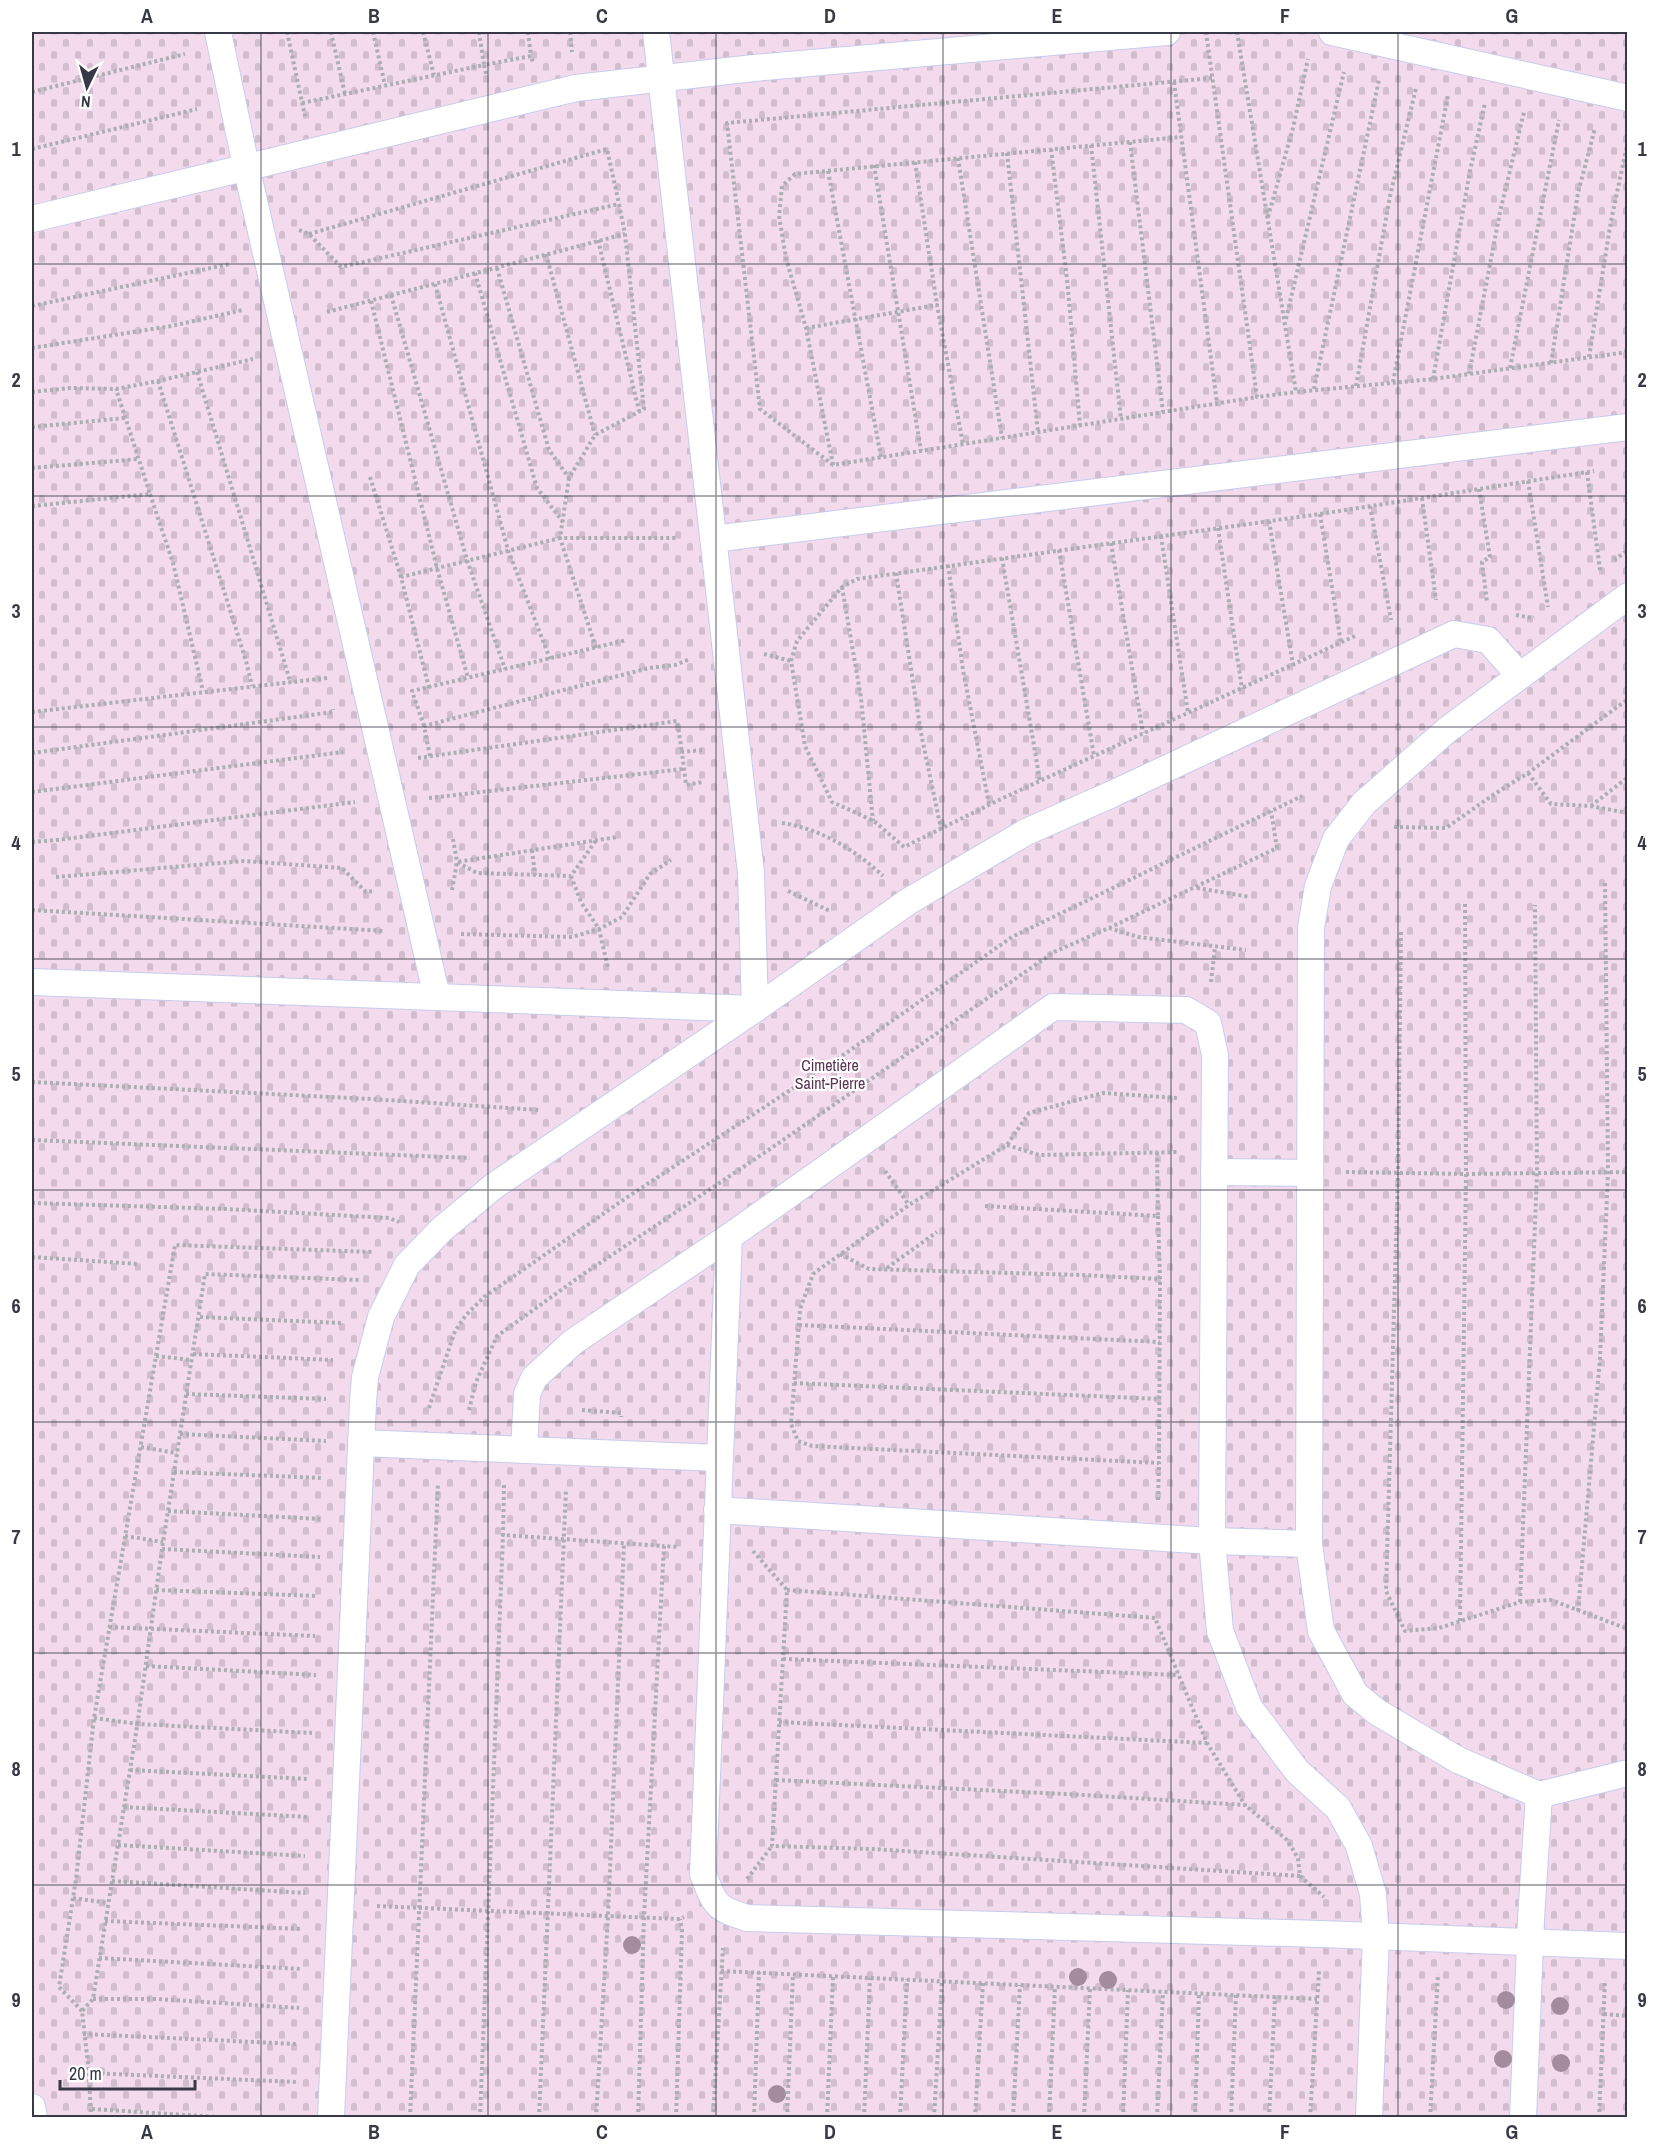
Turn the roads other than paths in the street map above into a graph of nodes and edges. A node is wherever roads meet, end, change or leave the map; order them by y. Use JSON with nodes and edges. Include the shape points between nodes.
{"nodes":[{"id":1,"x":656,"y":32,"type":"edge"},
{"id":2,"x":1167,"y":32,"type":"edge"},
{"id":3,"x":1342,"y":34,"type":"edge"},
{"id":4,"x":220,"y":38,"type":"edge"},
{"id":5,"x":662,"y":78,"type":"junction"},
{"id":6,"x":1616,"y":95,"type":"edge"},
{"id":7,"x":246,"y":166,"type":"junction"},
{"id":8,"x":32,"y":219,"type":"edge"},
{"id":9,"x":1628,"y":427,"type":"edge"},
{"id":10,"x":713,"y":539,"type":"junction"},
{"id":11,"x":1628,"y":596,"type":"edge"},
{"id":12,"x":1519,"y":675,"type":"junction"},
{"id":13,"x":32,"y":982,"type":"edge"},
{"id":14,"x":437,"y":997,"type":"junction"},
{"id":15,"x":755,"y":1009,"type":"junction"},
{"id":16,"x":1214,"y":1163,"type":"junction"},
{"id":17,"x":1310,"y":1173,"type":"junction"},
{"id":18,"x":729,"y":1237,"type":"junction"},
{"id":19,"x":361,"y":1443,"type":"junction"},
{"id":20,"x":515,"y":1449,"type":"junction"},
{"id":21,"x":719,"y":1458,"type":"junction"},
{"id":22,"x":717,"y":1510,"type":"junction"},
{"id":23,"x":1212,"y":1541,"type":"junction"},
{"id":24,"x":1309,"y":1544,"type":"junction"},
{"id":25,"x":1628,"y":1773,"type":"edge"},
{"id":26,"x":1539,"y":1795,"type":"junction"},
{"id":27,"x":1376,"y":1936,"type":"junction"},
{"id":28,"x":1531,"y":1942,"type":"junction"},
{"id":29,"x":1628,"y":1946,"type":"edge"},
{"id":30,"x":32,"y":2107,"type":"edge"},
{"id":31,"x":34,"y":2118,"type":"edge"},
{"id":32,"x":331,"y":2118,"type":"edge"},
{"id":33,"x":1370,"y":2118,"type":"edge"},
{"id":34,"x":1523,"y":2118,"type":"edge"}],
"edges":[{"from":1,"to":5,"type":"lane"},
{"from":2,"to":5,"type":"lane"},
{"from":3,"to":6,"type":"lane"},
{"from":4,"to":7,"type":"lane"},
{"from":5,"to":7,"type":"lane","via":[[576,88]]},
{"from":5,"to":10,"type":"lane"},
{"from":7,"to":8,"type":"lane"},
{"from":7,"to":14,"type":"lane"},
{"from":9,"to":10,"type":"lane"},
{"from":10,"to":15,"type":"lane","via":[[751,873]]},
{"from":11,"to":12,"type":"lane"},
{"from":12,"to":15,"type":"lane","via":[[1488,640],[1454,634],[1026,832],[909,902]]},
{"from":12,"to":17,"type":"lane","via":[[1447,730],[1364,803],[1336,839],[1318,886],[1311,928]]},
{"from":13,"to":14,"type":"lane"},
{"from":14,"to":15,"type":"lane"},
{"from":15,"to":19,"type":"lane","via":[[494,1186],[407,1265],[379,1324],[368,1363]]},
{"from":16,"to":17,"type":"lane"},
{"from":16,"to":18,"type":"lane","via":[[1215,1055],[1207,1022],[1186,1010],[1053,1007]]},
{"from":16,"to":23,"type":"lane"},
{"from":17,"to":24,"type":"lane"},
{"from":18,"to":20,"type":"lane","via":[[573,1342],[534,1378],[526,1394]]},
{"from":18,"to":21,"type":"lane"},
{"from":19,"to":20,"type":"lane"},
{"from":19,"to":32,"type":"lane"},
{"from":20,"to":21,"type":"lane"},
{"from":21,"to":22,"type":"lane"},
{"from":22,"to":23,"type":"lane"},
{"from":22,"to":27,"type":"lane","via":[[703,1874],[714,1901],[727,1912],[747,1918]]},
{"from":23,"to":24,"type":"lane"},
{"from":23,"to":27,"type":"lane","via":[[1220,1631],[1249,1707],[1297,1772],[1338,1808],[1359,1846],[1374,1894]]},
{"from":24,"to":26,"type":"lane","via":[[1321,1631],[1355,1694],[1377,1712],[1458,1760]]},
{"from":25,"to":26,"type":"lane"},
{"from":26,"to":28,"type":"lane"},
{"from":27,"to":28,"type":"lane"},
{"from":27,"to":33,"type":"lane"},
{"from":28,"to":29,"type":"lane"},
{"from":28,"to":34,"type":"lane"},
{"from":30,"to":31,"type":"lane"}]}
